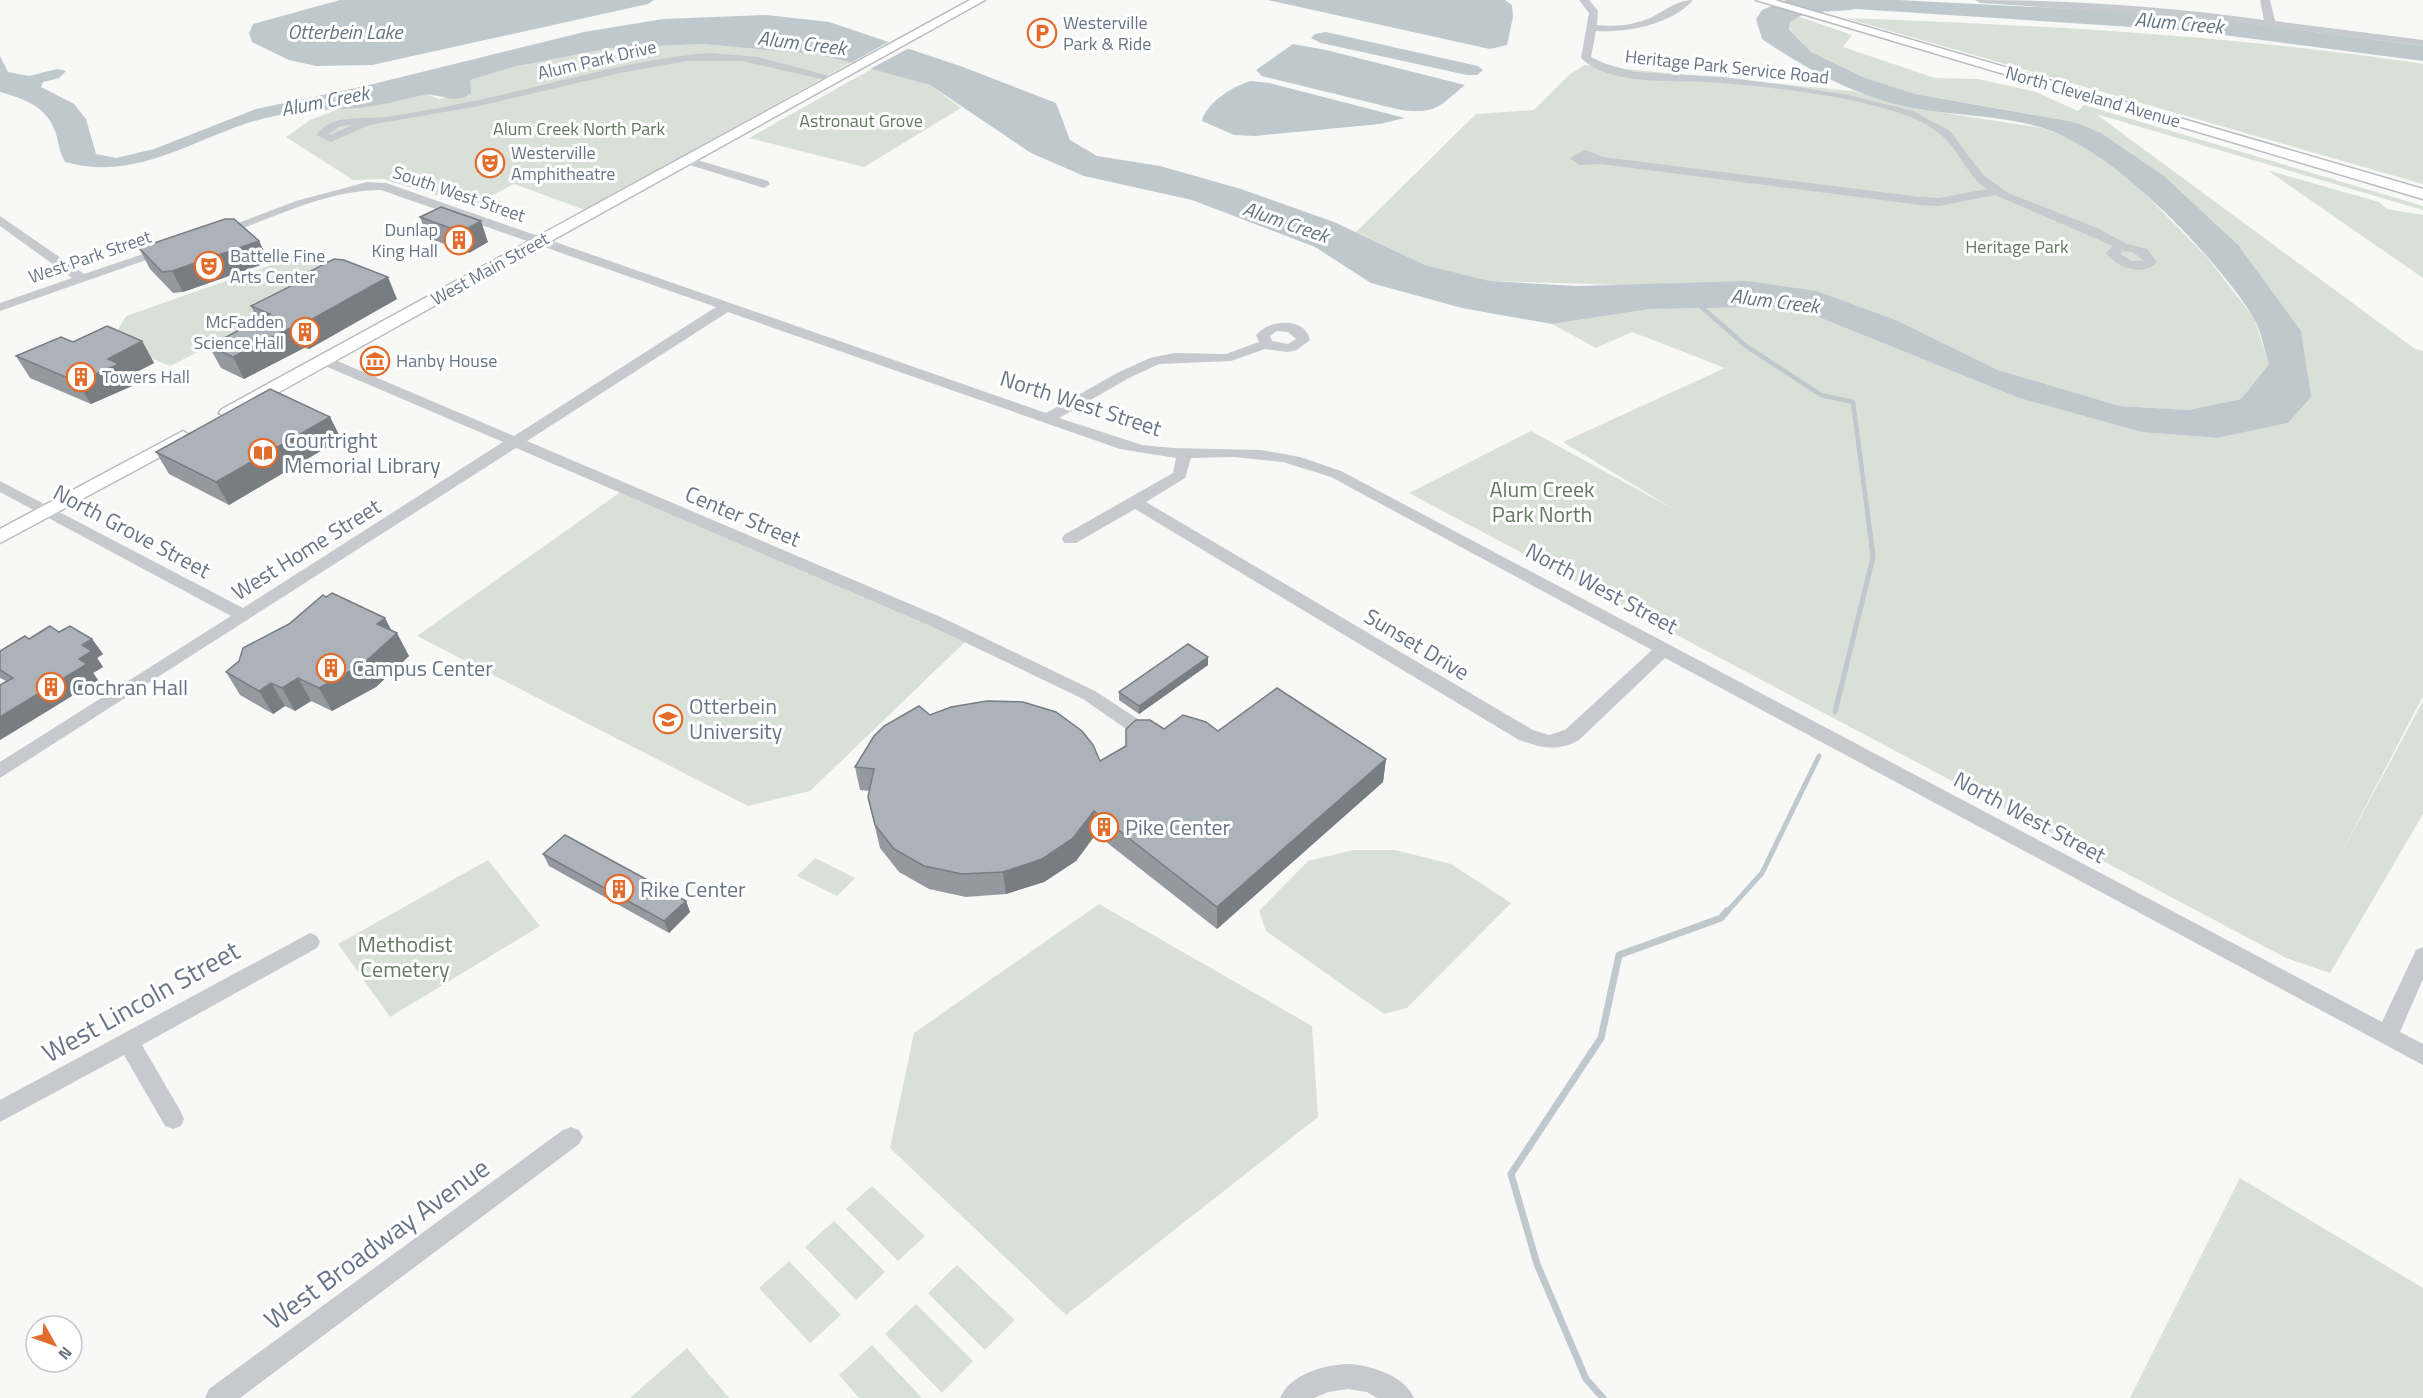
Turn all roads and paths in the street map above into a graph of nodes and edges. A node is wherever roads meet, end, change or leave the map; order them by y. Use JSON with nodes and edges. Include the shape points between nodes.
{"nodes":[{"id":1,"x":979,"y":0,"type":"edge"},
{"id":2,"x":1584,"y":0,"type":"edge"},
{"id":3,"x":1762,"y":0,"type":"edge"},
{"id":4,"x":1980,"y":0,"type":"edge"},
{"id":5,"x":2265,"y":0,"type":"edge"},
{"id":6,"x":1681,"y":2,"type":"edge"},
{"id":7,"x":2270,"y":22,"type":"junction"},
{"id":8,"x":1592,"y":28,"type":"junction"},
{"id":9,"x":2423,"y":43,"type":"edge"},
{"id":10,"x":841,"y":76,"type":"junction"},
{"id":11,"x":367,"y":122,"type":"dead end"},
{"id":12,"x":1598,"y":160,"type":"dead end"},
{"id":13,"x":687,"y":161,"type":"junction"},
{"id":14,"x":764,"y":184,"type":"dead end"},
{"id":15,"x":1997,"y":191,"type":"junction"},
{"id":16,"x":2423,"y":194,"type":"edge"},
{"id":17,"x":0,"y":220,"type":"edge"},
{"id":18,"x":204,"y":238,"type":"edge"},
{"id":19,"x":542,"y":241,"type":"junction"},
{"id":20,"x":182,"y":245,"type":"edge"},
{"id":21,"x":2124,"y":247,"type":"dead end"},
{"id":22,"x":82,"y":279,"type":"junction"},
{"id":23,"x":0,"y":307,"type":"edge"},
{"id":24,"x":726,"y":307,"type":"junction"},
{"id":25,"x":1266,"y":344,"type":"dead end"},
{"id":26,"x":323,"y":360,"type":"junction"},
{"id":27,"x":1047,"y":419,"type":"junction"},
{"id":28,"x":515,"y":442,"type":"junction"},
{"id":29,"x":1184,"y":455,"type":"junction"},
{"id":30,"x":0,"y":486,"type":"edge"},
{"id":31,"x":1135,"y":502,"type":"junction"},
{"id":32,"x":48,"y":511,"type":"junction"},
{"id":33,"x":0,"y":537,"type":"edge"},
{"id":34,"x":1070,"y":539,"type":"dead end"},
{"id":35,"x":243,"y":615,"type":"junction"},
{"id":36,"x":1664,"y":649,"type":"junction"},
{"id":37,"x":1138,"y":728,"type":"edge"},
{"id":38,"x":0,"y":771,"type":"edge"},
{"id":39,"x":310,"y":942,"type":"dead end"},
{"id":40,"x":2423,"y":956,"type":"edge"},
{"id":41,"x":2387,"y":1035,"type":"junction"},
{"id":42,"x":128,"y":1042,"type":"junction"},
{"id":43,"x":2423,"y":1055,"type":"edge"},
{"id":44,"x":0,"y":1112,"type":"edge"},
{"id":45,"x":173,"y":1119,"type":"dead end"},
{"id":46,"x":571,"y":1137,"type":"dead end"},
{"id":47,"x":218,"y":1398,"type":"edge"},
{"id":48,"x":1293,"y":1398,"type":"edge"},
{"id":49,"x":1401,"y":1398,"type":"edge"}],
"edges":[{"from":1,"to":10,"type":"main road","name":"West Main Street"},
{"from":2,"to":8,"type":"street","via":[[1594,13]]},
{"from":3,"to":16,"type":"main road","name":"North Cleveland Avenue"},
{"from":4,"to":7,"type":"street"},
{"from":5,"to":7,"type":"street"},
{"from":6,"to":8,"type":"street","name":"Heritage Park Service Road","via":[[1660,19],[1630,29]]},
{"from":7,"to":9,"type":"street"},
{"from":8,"to":15,"type":"street","name":"Heritage Park Service Road","via":[[1586,58],[1612,71],[1773,87],[1863,101],[1918,117],[1941,129],[1980,179]]},
{"from":10,"to":11,"type":"street","name":"Alum Park Drive","via":[[738,58],[678,58],[530,92]]},
{"from":10,"to":13,"type":"main road","name":"West Main Street"},
{"from":12,"to":15,"type":"street","via":[[1930,201]]},
{"from":13,"to":14,"type":"street"},
{"from":13,"to":19,"type":"main road","name":"West Main Street"},
{"from":15,"to":21,"type":"street","name":"Heritage Park Service Road"},
{"from":17,"to":22,"type":"street"},
{"from":18,"to":19,"type":"street","name":"South West Street","via":[[363,185],[392,189]]},
{"from":19,"to":24,"type":"street","name":"North West Street"},
{"from":19,"to":26,"type":"main road","name":"West Main Street"},
{"from":20,"to":22,"type":"street","name":"West Park Street"},
{"from":22,"to":23,"type":"street","name":"West Park Street"},
{"from":24,"to":27,"type":"street","name":"North West Street"},
{"from":24,"to":28,"type":"street","name":"West Home Street"},
{"from":25,"to":27,"type":"street","via":[[1238,356],[1163,359],[1145,365]]},
{"from":26,"to":28,"type":"street","name":"Center Street"},
{"from":26,"to":32,"type":"main road","name":"West Main Street"},
{"from":27,"to":29,"type":"street","name":"North West Street","via":[[1125,447]]},
{"from":28,"to":35,"type":"street","name":"West Home Street"},
{"from":28,"to":37,"type":"street","name":"Center Street","via":[[937,621],[1089,695]]},
{"from":29,"to":31,"type":"street","via":[[1179,475]]},
{"from":29,"to":36,"type":"street","name":"North West Street","via":[[1269,455],[1336,474]]},
{"from":30,"to":32,"type":"street","name":"North Grove Street"},
{"from":31,"to":34,"type":"street"},
{"from":31,"to":36,"type":"street","name":"Sunset Drive","via":[[1542,742],[1559,742],[1572,735]]},
{"from":32,"to":33,"type":"main road","name":"West Main Street"},
{"from":32,"to":35,"type":"street","name":"North Grove Street"},
{"from":35,"to":38,"type":"street","name":"West Home Street"},
{"from":36,"to":41,"type":"street","name":"North West Street"},
{"from":39,"to":42,"type":"street","name":"West Lincoln Street"},
{"from":40,"to":41,"type":"street"},
{"from":41,"to":43,"type":"street","name":"North West Street"},
{"from":42,"to":44,"type":"street","name":"West Lincoln Street"},
{"from":42,"to":45,"type":"street"},
{"from":46,"to":47,"type":"street","name":"West Broadway Avenue"},
{"from":48,"to":49,"type":"street","via":[[1303,1388],[1334,1377],[1368,1379]]}]}
